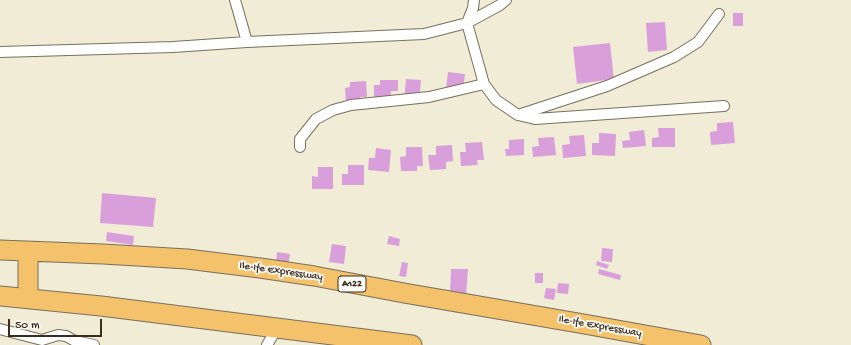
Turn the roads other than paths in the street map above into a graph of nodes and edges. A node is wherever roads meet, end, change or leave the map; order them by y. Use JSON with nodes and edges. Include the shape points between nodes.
{"nodes":[{"id":1,"x":236,"y":0,"type":"edge"},
{"id":2,"x":474,"y":0,"type":"edge"},
{"id":3,"x":506,"y":0,"type":"edge"},
{"id":4,"x":719,"y":14,"type":"dead end"},
{"id":5,"x":467,"y":23,"type":"junction"},
{"id":6,"x":247,"y":42,"type":"junction"},
{"id":7,"x":0,"y":52,"type":"edge"},
{"id":8,"x":484,"y":84,"type":"junction"},
{"id":9,"x":724,"y":106,"type":"dead end"},
{"id":10,"x":518,"y":115,"type":"junction"},
{"id":11,"x":300,"y":148,"type":"dead end"},
{"id":12,"x":0,"y":250,"type":"edge"},
{"id":13,"x":28,"y":252,"type":"junction"},
{"id":14,"x":0,"y":296,"type":"edge"},
{"id":15,"x":28,"y":298,"type":"junction"},
{"id":16,"x":276,"y":328,"type":"junction"},
{"id":17,"x":0,"y":329,"type":"edge"},
{"id":18,"x":94,"y":345,"type":"edge"},
{"id":19,"x":267,"y":345,"type":"edge"},
{"id":20,"x":412,"y":345,"type":"edge"},
{"id":21,"x":700,"y":345,"type":"edge"}],
"edges":[{"from":1,"to":6,"type":"street"},
{"from":2,"to":5,"type":"street"},
{"from":3,"to":5,"type":"street"},
{"from":4,"to":10,"type":"street","via":[[698,42],[674,57],[607,86]]},
{"from":5,"to":6,"type":"street","via":[[424,34]]},
{"from":5,"to":8,"type":"street"},
{"from":6,"to":7,"type":"street","via":[[173,47]]},
{"from":8,"to":10,"type":"street","via":[[496,100]]},
{"from":8,"to":11,"type":"street","via":[[429,97],[352,105],[333,110],[316,119],[300,139]]},
{"from":9,"to":10,"type":"street","via":[[535,119]]},
{"from":12,"to":13,"type":"highway","name":"Ile-Ife Expressway","number":"A122"},
{"from":13,"to":15,"type":"highway"},
{"from":13,"to":21,"type":"highway","name":"Ile-Ife Expressway","number":"A122","via":[[187,259],[260,268]]},
{"from":14,"to":15,"type":"highway"},
{"from":15,"to":16,"type":"highway"},
{"from":16,"to":19,"type":"street"},
{"from":16,"to":20,"type":"highway"},
{"from":17,"to":18,"type":"street","via":[[42,340],[58,335],[66,336],[75,341]]}]}
